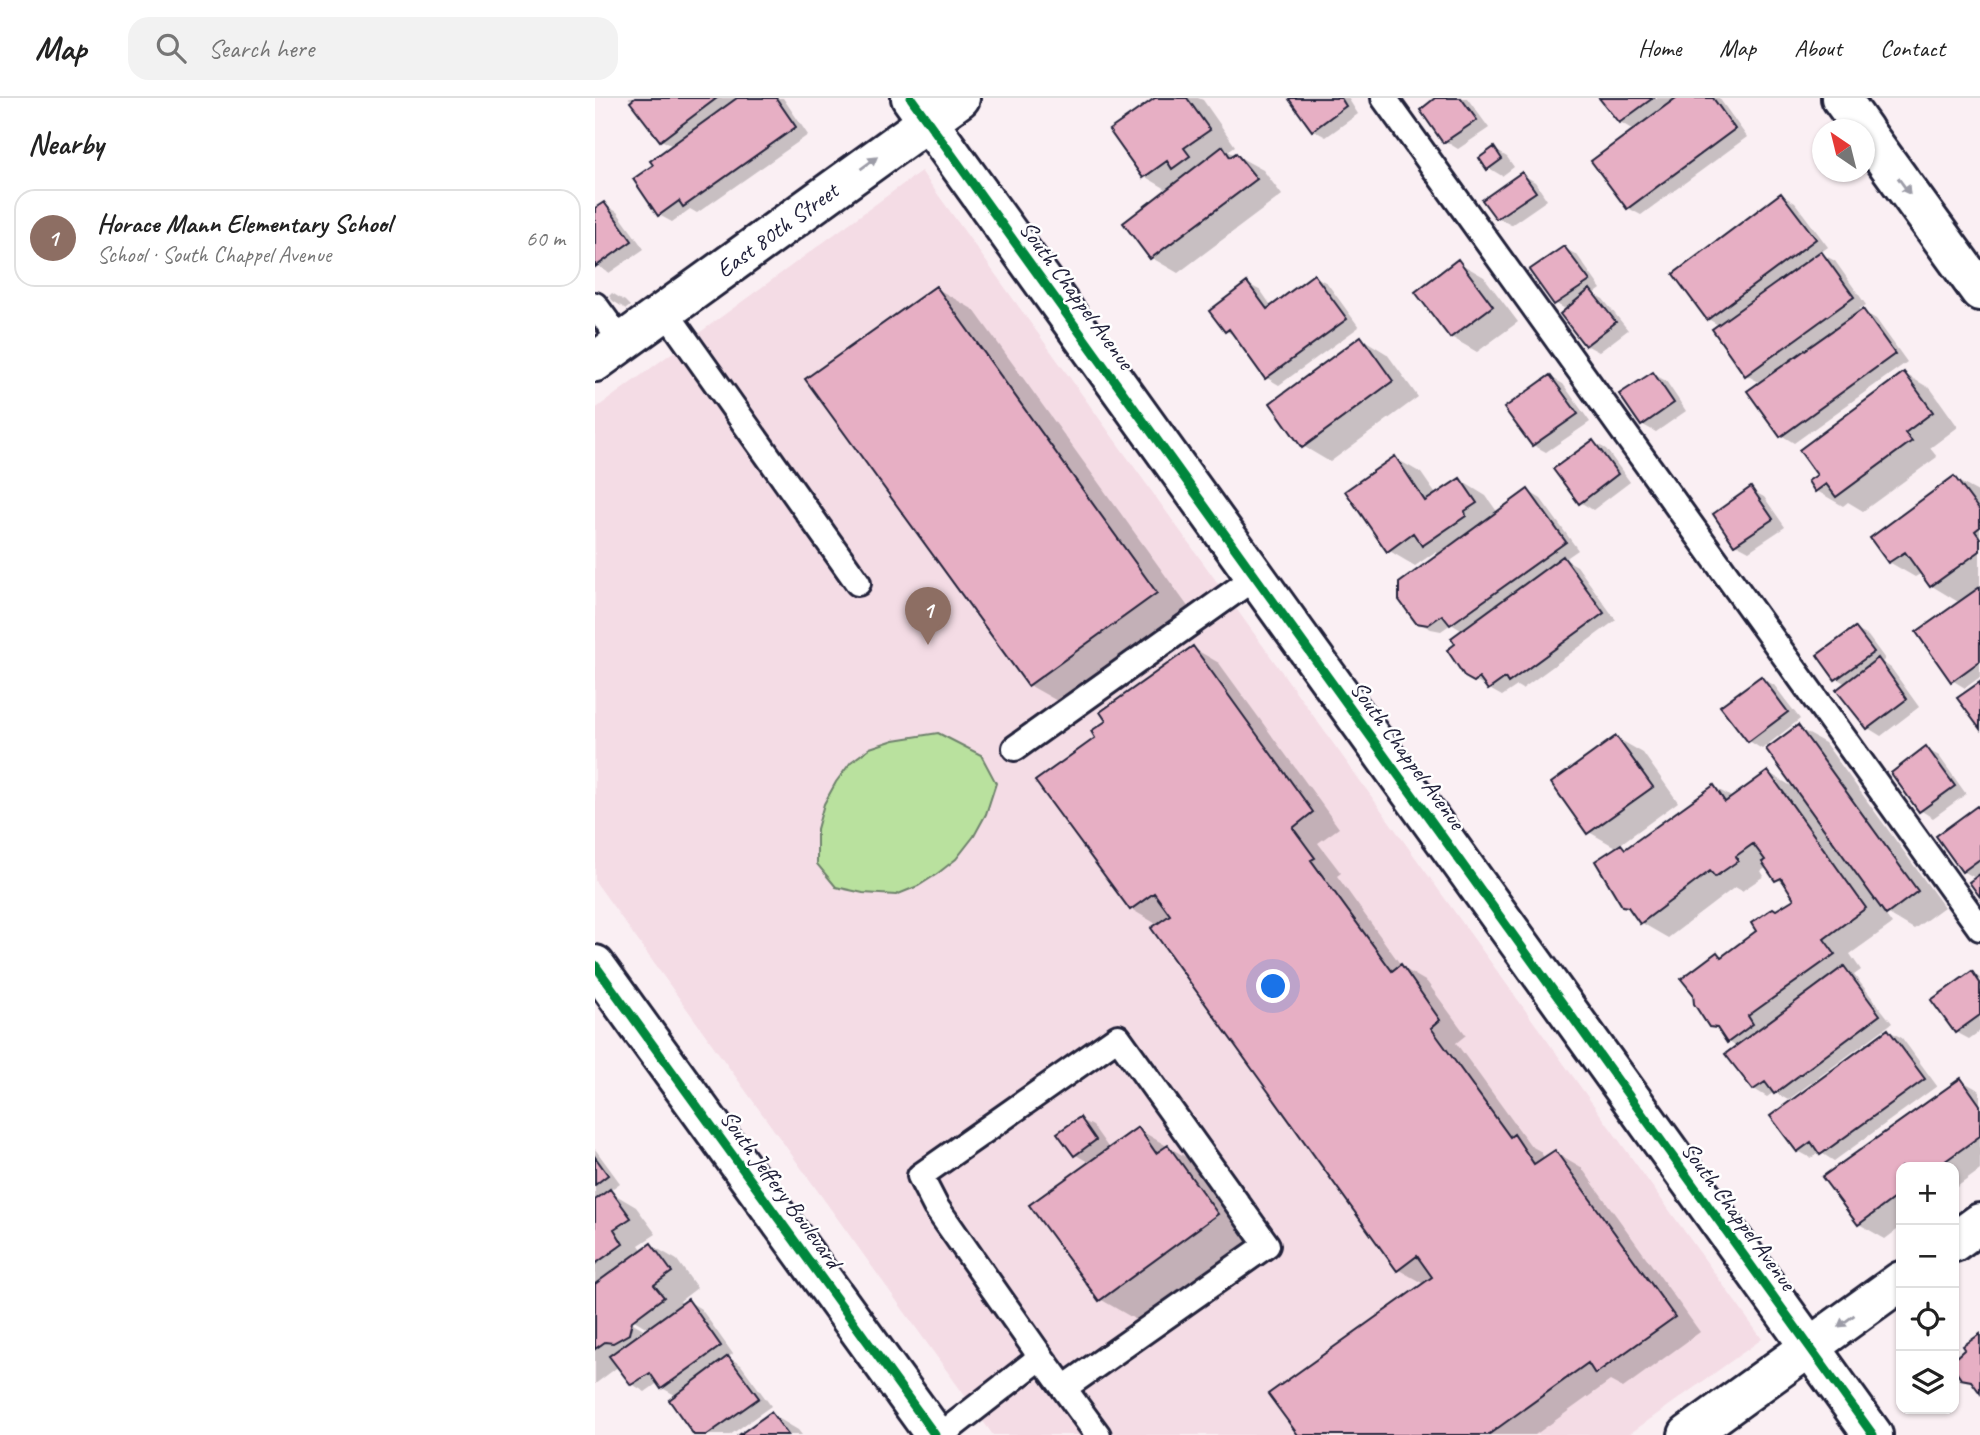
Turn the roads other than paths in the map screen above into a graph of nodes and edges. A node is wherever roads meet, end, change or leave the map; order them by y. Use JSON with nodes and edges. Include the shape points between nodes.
{"nodes":[{"id":1,"x":960,"y":98,"type":"edge"},
{"id":2,"x":1384,"y":98,"type":"edge"},
{"id":3,"x":1841,"y":98,"type":"edge"},
{"id":4,"x":919,"y":110,"type":"edge"},
{"id":5,"x":1856,"y":119,"type":"edge"},
{"id":6,"x":1875,"y":145,"type":"edge"},
{"id":7,"x":1980,"y":291,"type":"edge"},
{"id":8,"x":595,"y":305,"type":"edge"},
{"id":9,"x":665,"y":311,"type":"junction"},
{"id":10,"x":608,"y":352,"type":"edge"},
{"id":11,"x":1255,"y":577,"type":"junction"},
{"id":12,"x":858,"y":583,"type":"dead end"},
{"id":13,"x":1015,"y":748,"type":"dead end"},
{"id":14,"x":1980,"y":928,"type":"edge"},
{"id":15,"x":595,"y":965,"type":"edge"},
{"id":16,"x":1980,"y":1223,"type":"edge"},
{"id":17,"x":1959,"y":1238,"type":"edge"},
{"id":18,"x":1896,"y":1284,"type":"edge"},
{"id":19,"x":1809,"y":1347,"type":"junction"},
{"id":20,"x":1041,"y":1357,"type":"junction"},
{"id":21,"x":1063,"y":1388,"type":"junction"},
{"id":22,"x":935,"y":1435,"type":"edge"},
{"id":23,"x":941,"y":1435,"type":"edge"},
{"id":24,"x":1097,"y":1435,"type":"edge"},
{"id":25,"x":1688,"y":1435,"type":"edge"},
{"id":26,"x":1873,"y":1435,"type":"edge"}],
"edges":[{"from":1,"to":4,"type":"street","name":"East 80th Street"},
{"from":2,"to":14,"type":"lane"},
{"from":3,"to":5,"type":"street"},
{"from":9,"to":4,"type":"street","name":"East 80th Street","one_way":true},
{"from":4,"to":11,"type":"street","name":"South Chappel Avenue"},
{"from":6,"to":7,"type":"street","one_way":true},
{"from":8,"to":10,"type":"lane"},
{"from":9,"to":10,"type":"street","name":"East 80th Street"},
{"from":9,"to":12,"type":"lane"},
{"from":11,"to":13,"type":"lane"},
{"from":11,"to":19,"type":"street","name":"South Chappel Avenue"},
{"from":15,"to":22,"type":"street","name":"South Jeffery Boulevard"},
{"from":16,"to":17,"type":"street"},
{"from":18,"to":19,"type":"street","one_way":true},
{"from":19,"to":25,"type":"street"},
{"from":19,"to":26,"type":"street","name":"South Chappel Avenue"},
{"from":20,"to":21,"type":"lane"},
{"from":20,"to":21,"type":"lane","via":[[936,1207],[920,1176],[1118,1037],[1267,1245]]},
{"from":20,"to":23,"type":"lane"},
{"from":21,"to":24,"type":"lane"}]}
